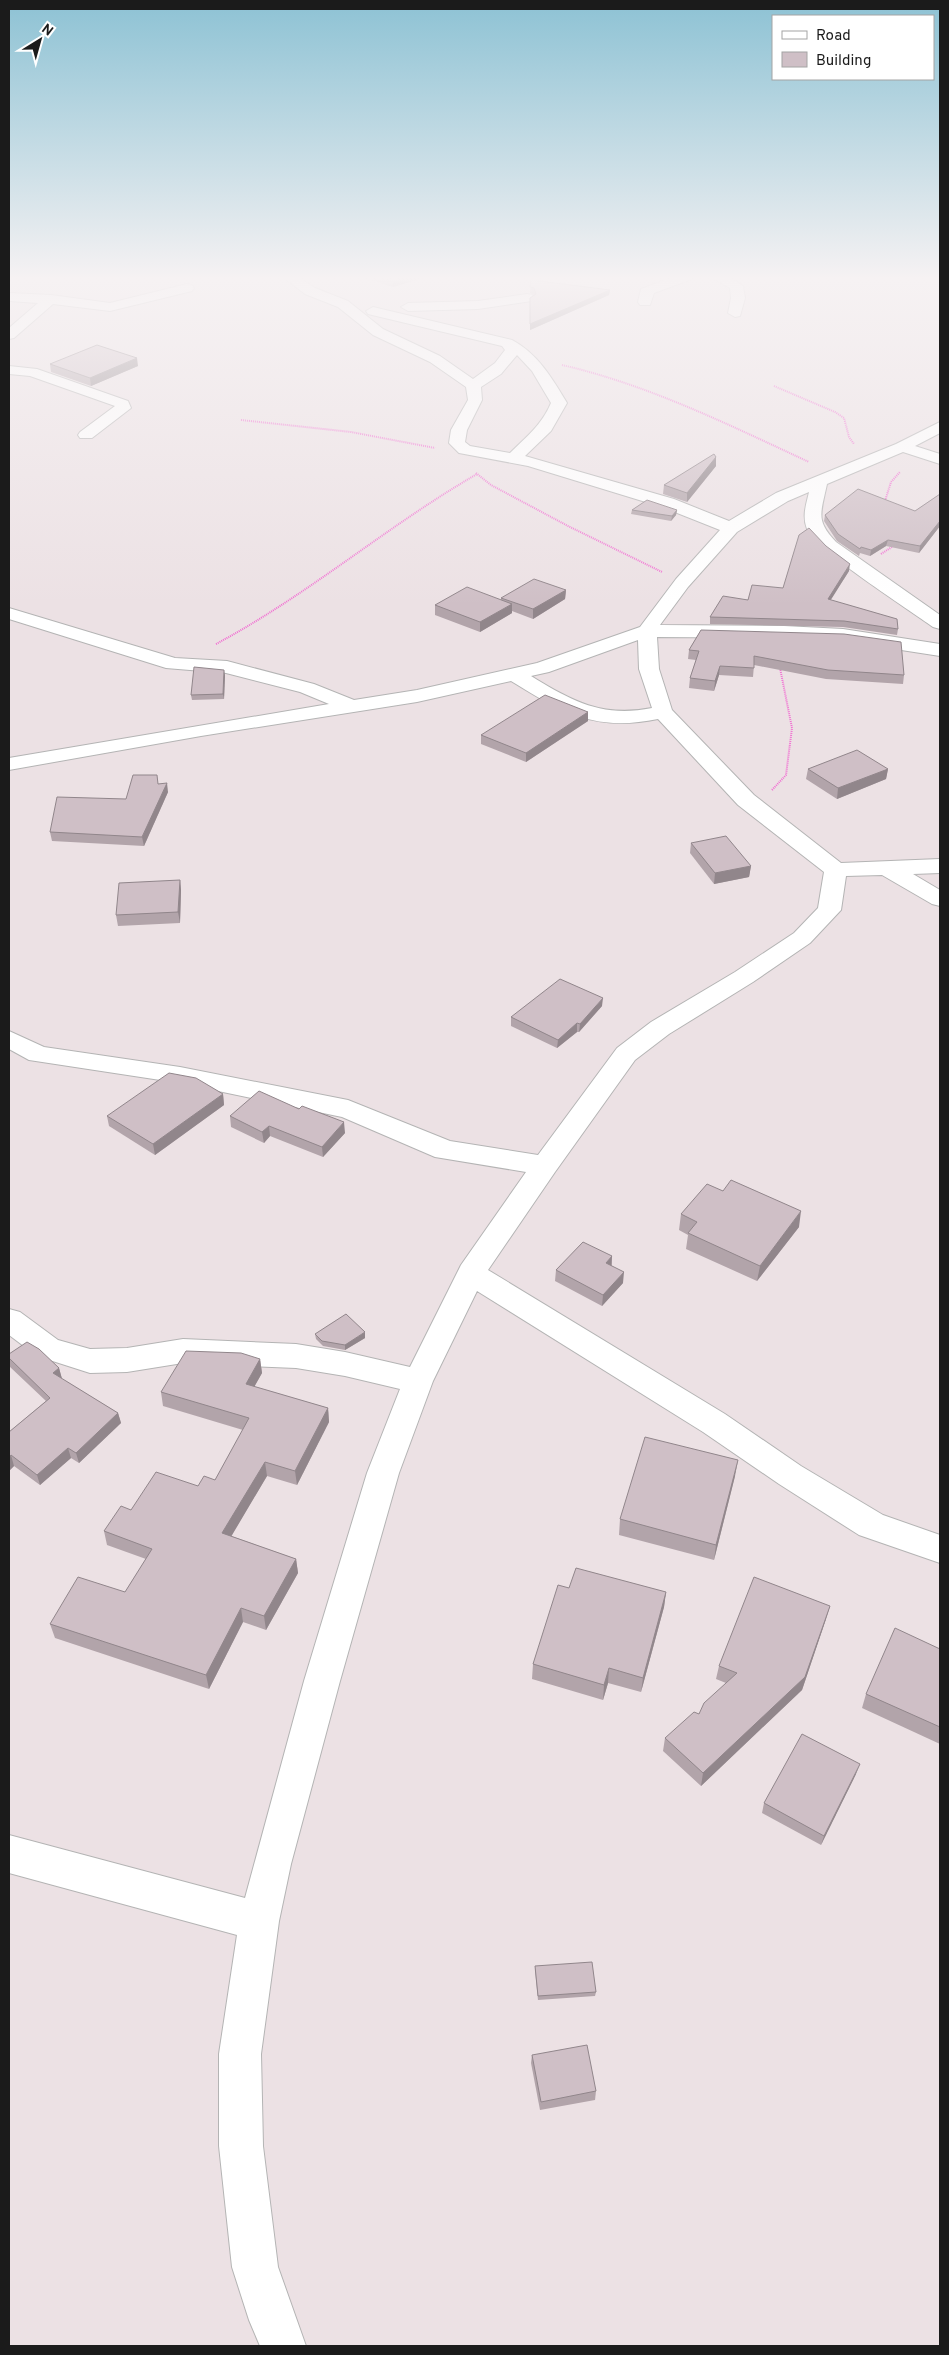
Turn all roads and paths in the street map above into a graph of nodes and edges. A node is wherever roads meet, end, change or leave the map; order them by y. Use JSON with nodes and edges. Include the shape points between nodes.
{"nodes":[{"id":1,"x":473,"y":385,"type":"edge"},
{"id":2,"x":72,"y":386,"type":"edge"},
{"id":3,"x":549,"y":386,"type":"edge"},
{"id":4,"x":630,"y":386,"type":"edge"},
{"id":5,"x":774,"y":386,"type":"dead end"},
{"id":6,"x":241,"y":420,"type":"dead end"},
{"id":7,"x":936,"y":433,"type":"edge"},
{"id":8,"x":86,"y":434,"type":"dead end"},
{"id":9,"x":902,"y":447,"type":"junction"},
{"id":10,"x":465,"y":452,"type":"junction"},
{"id":11,"x":878,"y":457,"type":"junction"},
{"id":12,"x":936,"y":458,"type":"edge"},
{"id":13,"x":513,"y":459,"type":"junction"},
{"id":14,"x":477,"y":474,"type":"junction"},
{"id":15,"x":818,"y":481,"type":"junction"},
{"id":16,"x":884,"y":503,"type":"edge"},
{"id":17,"x":730,"y":528,"type":"junction"},
{"id":18,"x":898,"y":543,"type":"edge"},
{"id":19,"x":860,"y":568,"type":"junction"},
{"id":20,"x":682,"y":583,"type":"junction"},
{"id":21,"x":9,"y":613,"type":"edge"},
{"id":22,"x":940,"y":623,"type":"edge"},
{"id":23,"x":647,"y":631,"type":"junction"},
{"id":24,"x":784,"y":632,"type":"junction"},
{"id":25,"x":940,"y":650,"type":"edge"},
{"id":26,"x":173,"y":664,"type":"junction"},
{"id":27,"x":513,"y":674,"type":"junction"},
{"id":28,"x":354,"y":707,"type":"junction"},
{"id":29,"x":663,"y":712,"type":"junction"},
{"id":30,"x":9,"y":764,"type":"edge"},
{"id":31,"x":746,"y":800,"type":"junction"},
{"id":32,"x":940,"y":866,"type":"edge"},
{"id":33,"x":886,"y":868,"type":"junction"},
{"id":34,"x":836,"y":870,"type":"junction"},
{"id":35,"x":940,"y":899,"type":"edge"},
{"id":36,"x":9,"y":1039,"type":"edge"},
{"id":37,"x":545,"y":1165,"type":"junction"},
{"id":38,"x":471,"y":1273,"type":"junction"},
{"id":39,"x":9,"y":1320,"type":"edge"},
{"id":40,"x":418,"y":1381,"type":"junction"},
{"id":41,"x":940,"y":1550,"type":"edge"},
{"id":42,"x":9,"y":1854,"type":"edge"},
{"id":43,"x":259,"y":1921,"type":"junction"},
{"id":44,"x":283,"y":2346,"type":"edge"}],
"edges":[{"from":1,"to":10,"type":"street","via":[[475,400],[459,430],[457,443]]},
{"from":2,"to":8,"type":"street","via":[[123,404],[123,408]]},
{"from":3,"to":13,"type":"street","via":[[560,403],[555,417]]},
{"from":4,"to":15,"type":"path","via":[[706,414],[814,465]]},
{"from":5,"to":11,"type":"path","via":[[839,414],[847,423],[851,441]]},
{"from":6,"to":10,"type":"path","via":[[350,432]]},
{"from":7,"to":9,"type":"street"},
{"from":9,"to":11,"type":"street"},
{"from":9,"to":12,"type":"street"},
{"from":10,"to":13,"type":"street"},
{"from":10,"to":14,"type":"path"},
{"from":11,"to":15,"type":"street"},
{"from":12,"to":16,"type":"path","via":[[899,472],[891,482]]},
{"from":13,"to":17,"type":"street","via":[[668,503]]},
{"from":14,"to":20,"type":"path","via":[[568,526]]},
{"from":14,"to":26,"type":"path","via":[[429,502],[239,633]]},
{"from":15,"to":17,"type":"street","via":[[763,507]]},
{"from":15,"to":19,"type":"street","via":[[812,518],[816,532]]},
{"from":17,"to":20,"type":"street"},
{"from":18,"to":19,"type":"path"},
{"from":19,"to":22,"type":"street"},
{"from":20,"to":23,"type":"street"},
{"from":21,"to":26,"type":"street"},
{"from":23,"to":24,"type":"street"},
{"from":23,"to":27,"type":"street","via":[[542,668]]},
{"from":23,"to":29,"type":"street","via":[[649,669]]},
{"from":24,"to":25,"type":"street","via":[[843,635]]},
{"from":24,"to":31,"type":"path","via":[[780,670],[792,728],[786,775],[775,789]]},
{"from":26,"to":28,"type":"street","via":[[227,667],[307,688]]},
{"from":27,"to":28,"type":"street"},
{"from":27,"to":29,"type":"street","via":[[588,713],[633,718]]},
{"from":28,"to":30,"type":"street"},
{"from":29,"to":31,"type":"street"},
{"from":31,"to":34,"type":"street"},
{"from":32,"to":33,"type":"street"},
{"from":33,"to":34,"type":"street"},
{"from":33,"to":35,"type":"street"},
{"from":34,"to":37,"type":"street","via":[[828,910],[802,938],[660,1028],[626,1054]]},
{"from":36,"to":37,"type":"street","via":[[38,1054],[180,1075],[348,1109],[445,1150]]},
{"from":37,"to":38,"type":"street"},
{"from":38,"to":40,"type":"street"},
{"from":38,"to":41,"type":"street","via":[[871,1525]]},
{"from":39,"to":40,"type":"street","via":[[48,1348],[90,1360],[127,1360],[183,1351],[296,1356]]},
{"from":40,"to":43,"type":"street","via":[[383,1473],[272,1864]]},
{"from":42,"to":43,"type":"street"},
{"from":43,"to":44,"type":"street","via":[[240,2054],[241,2146],[255,2267]]}]}
